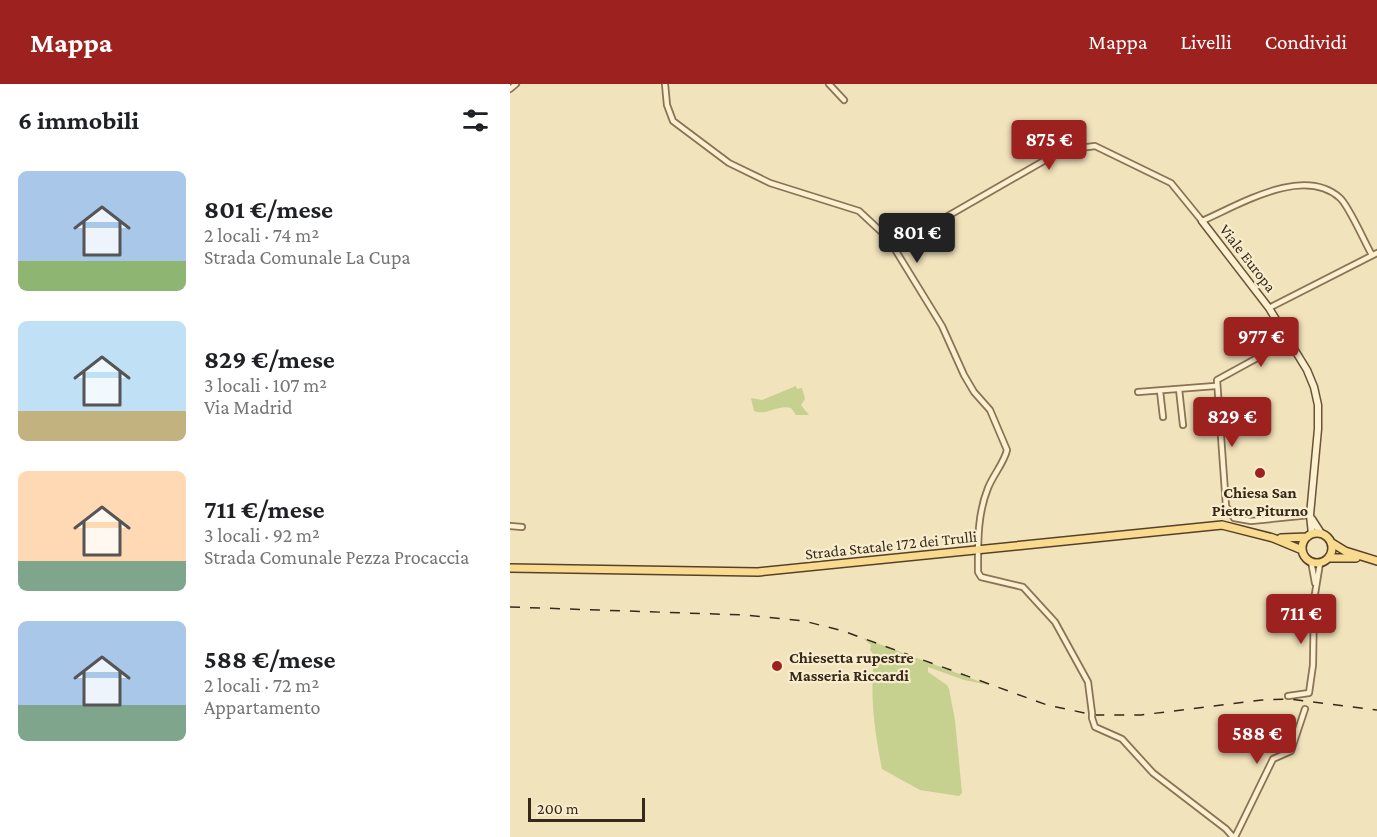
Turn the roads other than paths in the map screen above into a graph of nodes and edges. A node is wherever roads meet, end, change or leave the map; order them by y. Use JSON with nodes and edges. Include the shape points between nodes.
{"nodes":[{"id":1,"x":516,"y":84,"type":"edge"},
{"id":2,"x":665,"y":84,"type":"edge"},
{"id":3,"x":829,"y":84,"type":"edge"},
{"id":4,"x":510,"y":89,"type":"edge"},
{"id":5,"x":844,"y":100,"type":"dead end"},
{"id":6,"x":1202,"y":221,"type":"junction"},
{"id":7,"x":894,"y":247,"type":"junction"},
{"id":8,"x":1374,"y":254,"type":"edge"},
{"id":9,"x":1269,"y":308,"type":"junction"},
{"id":10,"x":1290,"y":340,"type":"junction"},
{"id":11,"x":1215,"y":386,"type":"junction"},
{"id":12,"x":1179,"y":389,"type":"junction"},
{"id":13,"x":1160,"y":391,"type":"junction"},
{"id":14,"x":1138,"y":392,"type":"dead end"},
{"id":15,"x":1163,"y":417,"type":"dead end"},
{"id":16,"x":1184,"y":425,"type":"dead end"},
{"id":17,"x":1310,"y":515,"type":"junction"},
{"id":18,"x":510,"y":526,"type":"edge"},
{"id":19,"x":522,"y":527,"type":"dead end"},
{"id":20,"x":1322,"y":533,"type":"junction"},
{"id":21,"x":1309,"y":535,"type":"junction"},
{"id":22,"x":1273,"y":538,"type":"junction"},
{"id":23,"x":1332,"y":543,"type":"junction"},
{"id":24,"x":977,"y":549,"type":"junction"},
{"id":25,"x":1302,"y":550,"type":"junction"},
{"id":26,"x":1329,"y":558,"type":"junction"},
{"id":27,"x":1368,"y":559,"type":"junction"},
{"id":28,"x":1311,"y":561,"type":"junction"},
{"id":29,"x":1377,"y":561,"type":"edge"},
{"id":30,"x":1320,"y":562,"type":"junction"},
{"id":31,"x":510,"y":568,"type":"edge"},
{"id":32,"x":1316,"y":591,"type":"junction"},
{"id":33,"x":1288,"y":696,"type":"dead end"},
{"id":34,"x":1305,"y":709,"type":"dead end"},
{"id":35,"x":1234,"y":837,"type":"edge"}],
"edges":[{"from":1,"to":4,"type":"street"},
{"from":2,"to":7,"type":"street","via":[[673,121],[729,163],[770,183],[859,211]]},
{"from":3,"to":5,"type":"street"},
{"from":6,"to":7,"type":"street","via":[[1171,183],[1095,147],[1080,148],[1054,155]]},
{"from":6,"to":8,"type":"street","via":[[1274,190],[1306,184],[1341,198]]},
{"from":6,"to":9,"type":"street","name":"Viale Europa"},
{"from":7,"to":24,"type":"street","via":[[942,326],[974,392],[990,410],[1007,450],[985,496]]},
{"from":8,"to":9,"type":"street"},
{"from":9,"to":10,"type":"street","name":"Viale Europa"},
{"from":10,"to":11,"type":"street","via":[[1219,378]]},
{"from":10,"to":17,"type":"street","name":"Viale Europa","via":[[1307,370],[1318,405]]},
{"from":11,"to":12,"type":"street"},
{"from":11,"to":17,"type":"street","via":[[1226,506],[1234,518],[1251,521]]},
{"from":12,"to":13,"type":"street"},
{"from":12,"to":16,"type":"street"},
{"from":13,"to":14,"type":"street"},
{"from":13,"to":15,"type":"street"},
{"from":17,"to":20,"type":"street"},
{"from":17,"to":21,"type":"street","name":"Viale Europa"},
{"from":18,"to":19,"type":"street"},
{"from":20,"to":21,"type":"main road"},
{"from":20,"to":23,"type":"main road"},
{"from":21,"to":22,"type":"main road","name":"Strada Statale 172 dei Trulli"},
{"from":21,"to":25,"type":"main road"},
{"from":22,"to":24,"type":"main road","name":"Strada Statale 172 dei Trulli","via":[[1222,525]]},
{"from":22,"to":25,"type":"main road","name":"Strada Statale 172 dei Trulli"},
{"from":23,"to":26,"type":"main road"},
{"from":23,"to":27,"type":"main road"},
{"from":24,"to":31,"type":"main road","name":"Strada Statale 172 dei Trulli","via":[[758,572]]},
{"from":24,"to":35,"type":"street","via":[[981,577],[1023,587],[1055,622],[1088,682],[1093,725],[1122,739],[1153,773]]},
{"from":25,"to":28,"type":"main road"},
{"from":26,"to":27,"type":"main road"},
{"from":26,"to":30,"type":"main road"},
{"from":27,"to":29,"type":"main road"},
{"from":28,"to":30,"type":"main road"},
{"from":28,"to":32,"type":"street"},
{"from":30,"to":32,"type":"street"},
{"from":32,"to":33,"type":"street","via":[[1309,693]]},
{"from":34,"to":35,"type":"street","via":[[1291,751],[1272,759]]}]}
